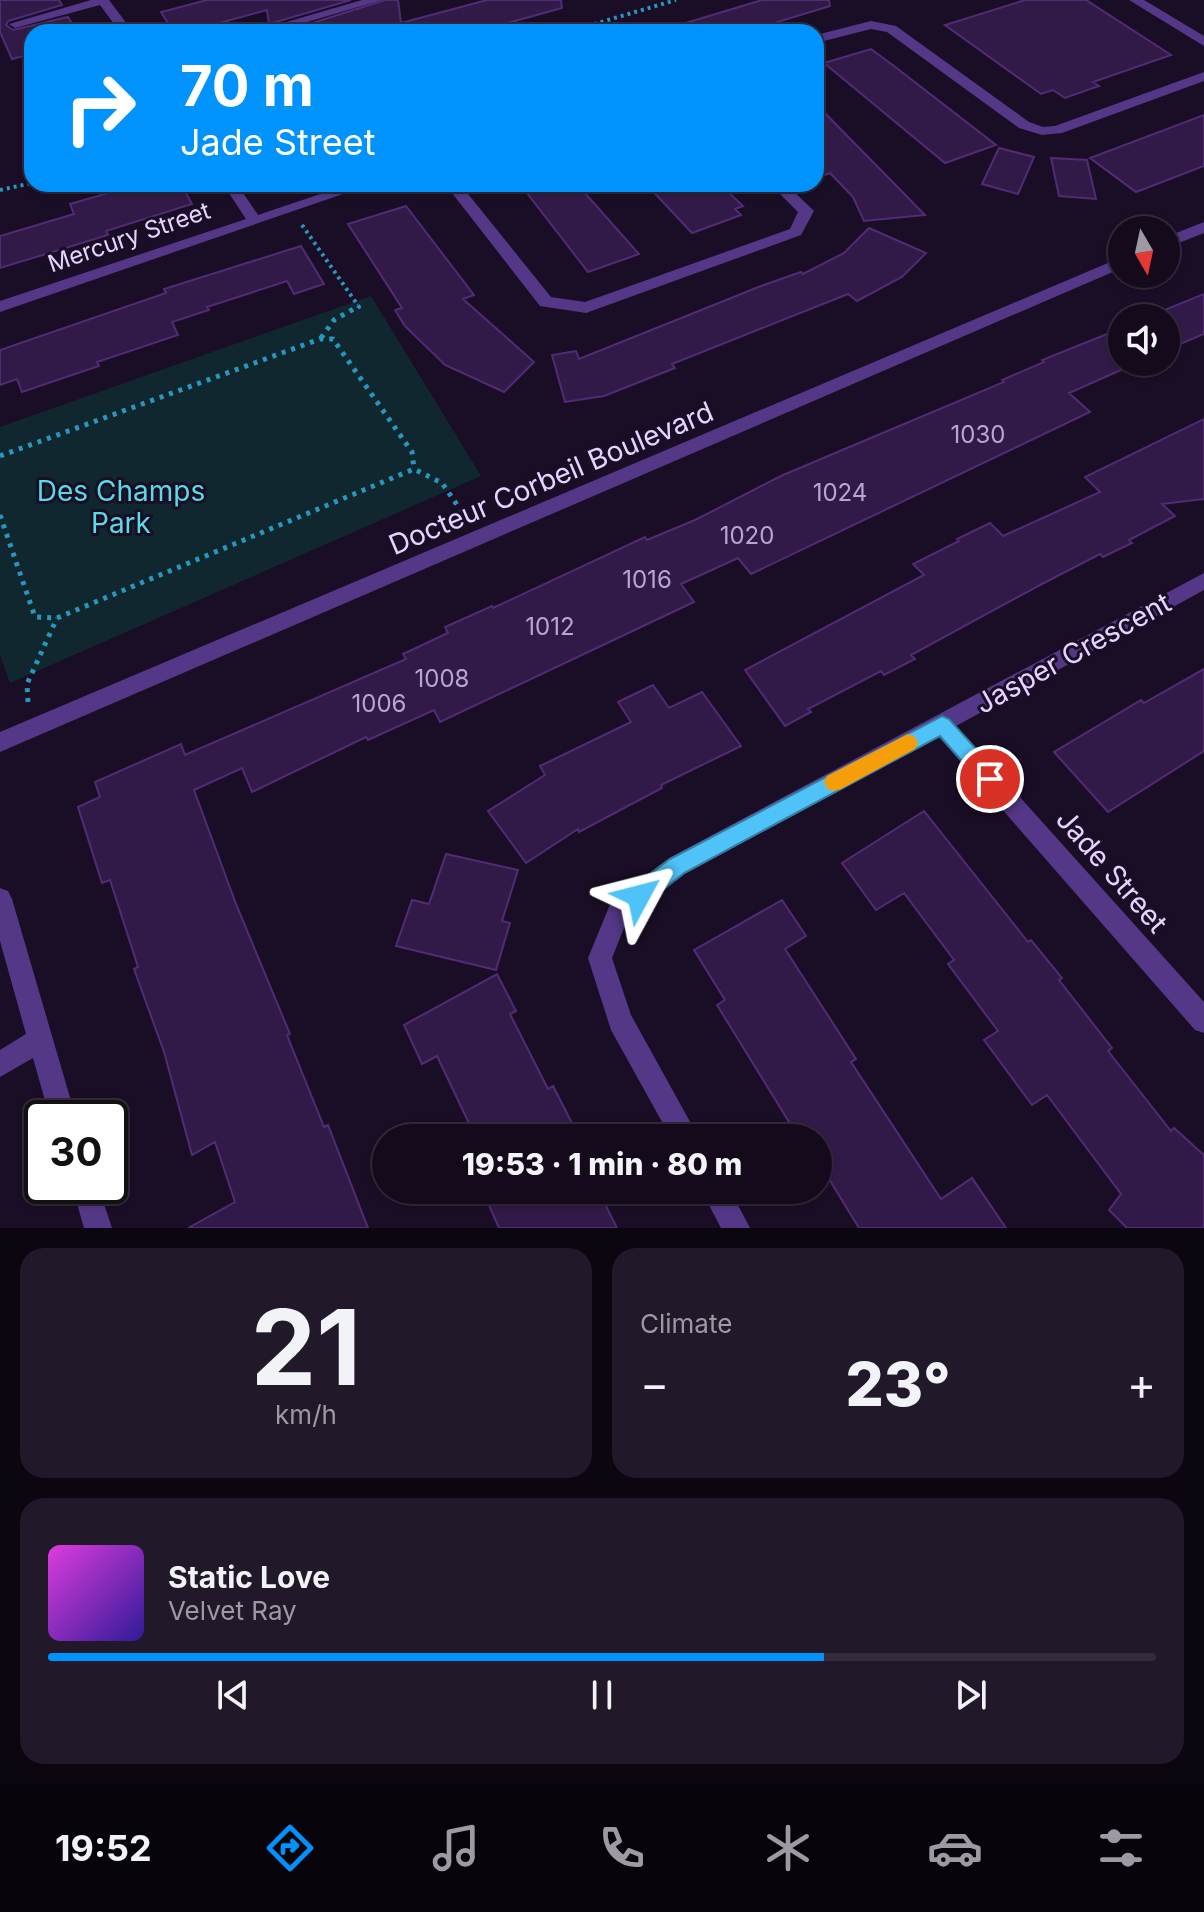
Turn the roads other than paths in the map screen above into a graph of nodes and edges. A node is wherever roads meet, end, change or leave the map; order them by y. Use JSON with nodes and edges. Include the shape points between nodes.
{"nodes":[{"id":1,"x":102,"y":0,"type":"edge"},
{"id":2,"x":376,"y":0,"type":"edge"},
{"id":3,"x":1135,"y":0,"type":"edge"},
{"id":4,"x":15,"y":24,"type":"dead end"},
{"id":5,"x":121,"y":24,"type":"edge"},
{"id":6,"x":288,"y":24,"type":"edge"},
{"id":7,"x":824,"y":37,"type":"edge"},
{"id":8,"x":1204,"y":42,"type":"edge"},
{"id":9,"x":1204,"y":76,"type":"edge"},
{"id":10,"x":235,"y":192,"type":"edge"},
{"id":11,"x":341,"y":192,"type":"edge"},
{"id":12,"x":458,"y":192,"type":"edge"},
{"id":13,"x":786,"y":192,"type":"edge"},
{"id":14,"x":254,"y":220,"type":"junction"},
{"id":15,"x":1204,"y":227,"type":"edge"},
{"id":16,"x":1180,"y":237,"type":"edge"},
{"id":17,"x":1108,"y":268,"type":"edge"},
{"id":18,"x":0,"y":307,"type":"edge"},
{"id":19,"x":1204,"y":581,"type":"edge"},
{"id":20,"x":942,"y":725,"type":"junction"},
{"id":21,"x":0,"y":742,"type":"edge"},
{"id":22,"x":0,"y":899,"type":"edge"},
{"id":23,"x":1204,"y":1021,"type":"edge"},
{"id":24,"x":38,"y":1041,"type":"junction"},
{"id":25,"x":0,"y":1064,"type":"edge"},
{"id":26,"x":57,"y":1100,"type":"edge"},
{"id":27,"x":678,"y":1124,"type":"edge"},
{"id":28,"x":91,"y":1204,"type":"edge"},
{"id":29,"x":723,"y":1204,"type":"edge"},
{"id":30,"x":98,"y":1228,"type":"edge"},
{"id":31,"x":736,"y":1228,"type":"edge"}],
"edges":[{"from":1,"to":4,"type":"street"},
{"from":1,"to":5,"type":"street"},
{"from":2,"to":6,"type":"street"},
{"from":3,"to":8,"type":"street"},
{"from":7,"to":9,"type":"street","via":[[871,25],[891,29],[1024,125],[1042,131],[1140,102]]},
{"from":10,"to":14,"type":"street"},
{"from":11,"to":14,"type":"street","name":"Mercury Street"},
{"from":12,"to":13,"type":"street","via":[[546,302],[586,308],[796,232],[806,211]]},
{"from":14,"to":18,"type":"street","name":"Mercury Street"},
{"from":15,"to":16,"type":"street"},
{"from":17,"to":21,"type":"street","name":"Docteur Corbeil Boulevard"},
{"from":19,"to":20,"type":"street","name":"Jasper Crescent"},
{"from":20,"to":23,"type":"street","name":"Jade Street"},
{"from":20,"to":27,"type":"street","name":"Jasper Crescent","via":[[677,866],[619,910],[600,958],[620,1021]]},
{"from":22,"to":24,"type":"street"},
{"from":24,"to":25,"type":"street"},
{"from":24,"to":26,"type":"street"},
{"from":28,"to":30,"type":"street"},
{"from":29,"to":31,"type":"street"}]}
